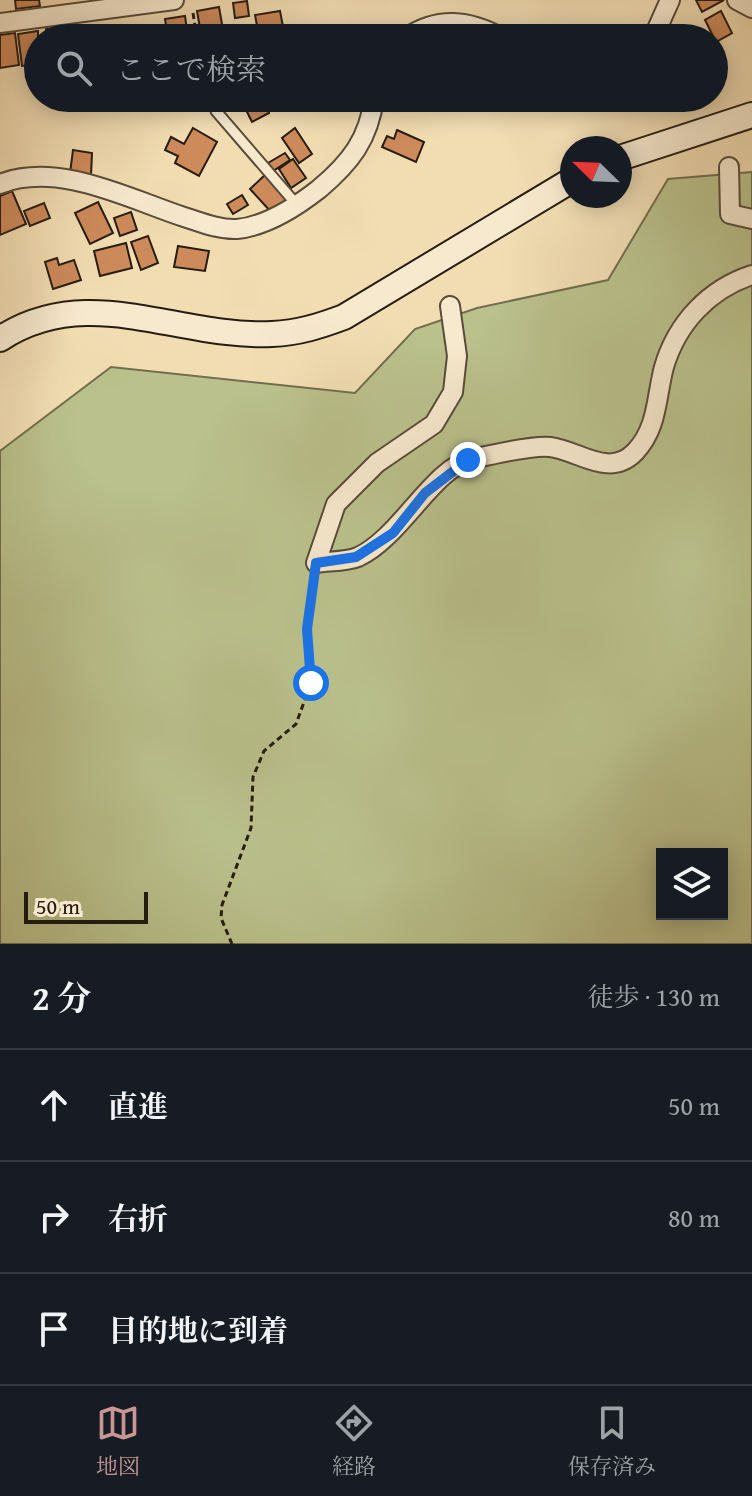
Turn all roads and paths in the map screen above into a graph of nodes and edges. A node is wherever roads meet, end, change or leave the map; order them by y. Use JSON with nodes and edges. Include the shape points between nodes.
{"nodes":[{"id":1,"x":174,"y":0,"type":"edge"},
{"id":2,"x":670,"y":0,"type":"edge"},
{"id":3,"x":737,"y":0,"type":"edge"},
{"id":4,"x":752,"y":8,"type":"edge"},
{"id":5,"x":193,"y":13,"type":"dead end"},
{"id":6,"x":0,"y":23,"type":"edge"},
{"id":7,"x":195,"y":24,"type":"edge"},
{"id":8,"x":438,"y":24,"type":"edge"},
{"id":9,"x":467,"y":24,"type":"edge"},
{"id":10,"x":659,"y":24,"type":"edge"},
{"id":11,"x":217,"y":112,"type":"edge"},
{"id":12,"x":370,"y":112,"type":"edge"},
{"id":13,"x":752,"y":115,"type":"edge"},
{"id":14,"x":632,"y":154,"type":"edge"},
{"id":15,"x":729,"y":167,"type":"dead end"},
{"id":16,"x":0,"y":184,"type":"edge"},
{"id":17,"x":560,"y":187,"type":"edge"},
{"id":18,"x":297,"y":205,"type":"junction"},
{"id":19,"x":752,"y":219,"type":"edge"},
{"id":20,"x":752,"y":275,"type":"edge"},
{"id":21,"x":450,"y":306,"type":"dead end"},
{"id":22,"x":0,"y":339,"type":"edge"},
{"id":23,"x":316,"y":563,"type":"junction"},
{"id":24,"x":232,"y":944,"type":"edge"}],
"edges":[{"from":1,"to":6,"type":"street"},
{"from":2,"to":10,"type":"street"},
{"from":3,"to":4,"type":"street"},
{"from":5,"to":7,"type":"path"},
{"from":8,"to":9,"type":"street"},
{"from":11,"to":18,"type":"lane"},
{"from":12,"to":18,"type":"street","via":[[362,145],[342,170]]},
{"from":13,"to":14,"type":"street"},
{"from":15,"to":19,"type":"street","via":[[730,214]]},
{"from":16,"to":18,"type":"street","via":[[69,179],[209,225],[237,229]]},
{"from":17,"to":22,"type":"street","via":[[344,317],[307,331],[269,335],[89,311],[46,318]]},
{"from":20,"to":23,"type":"street","via":[[726,284],[686,319],[665,365],[653,426],[634,453],[615,464],[549,446],[468,460],[425,493],[393,533],[356,557]]},
{"from":21,"to":23,"type":"street","via":[[457,356],[453,392],[434,424],[377,463],[336,504]]},
{"from":23,"to":24,"type":"path","via":[[307,629],[311,683],[296,724],[264,751],[253,777],[251,828],[222,905],[221,918]]}]}
